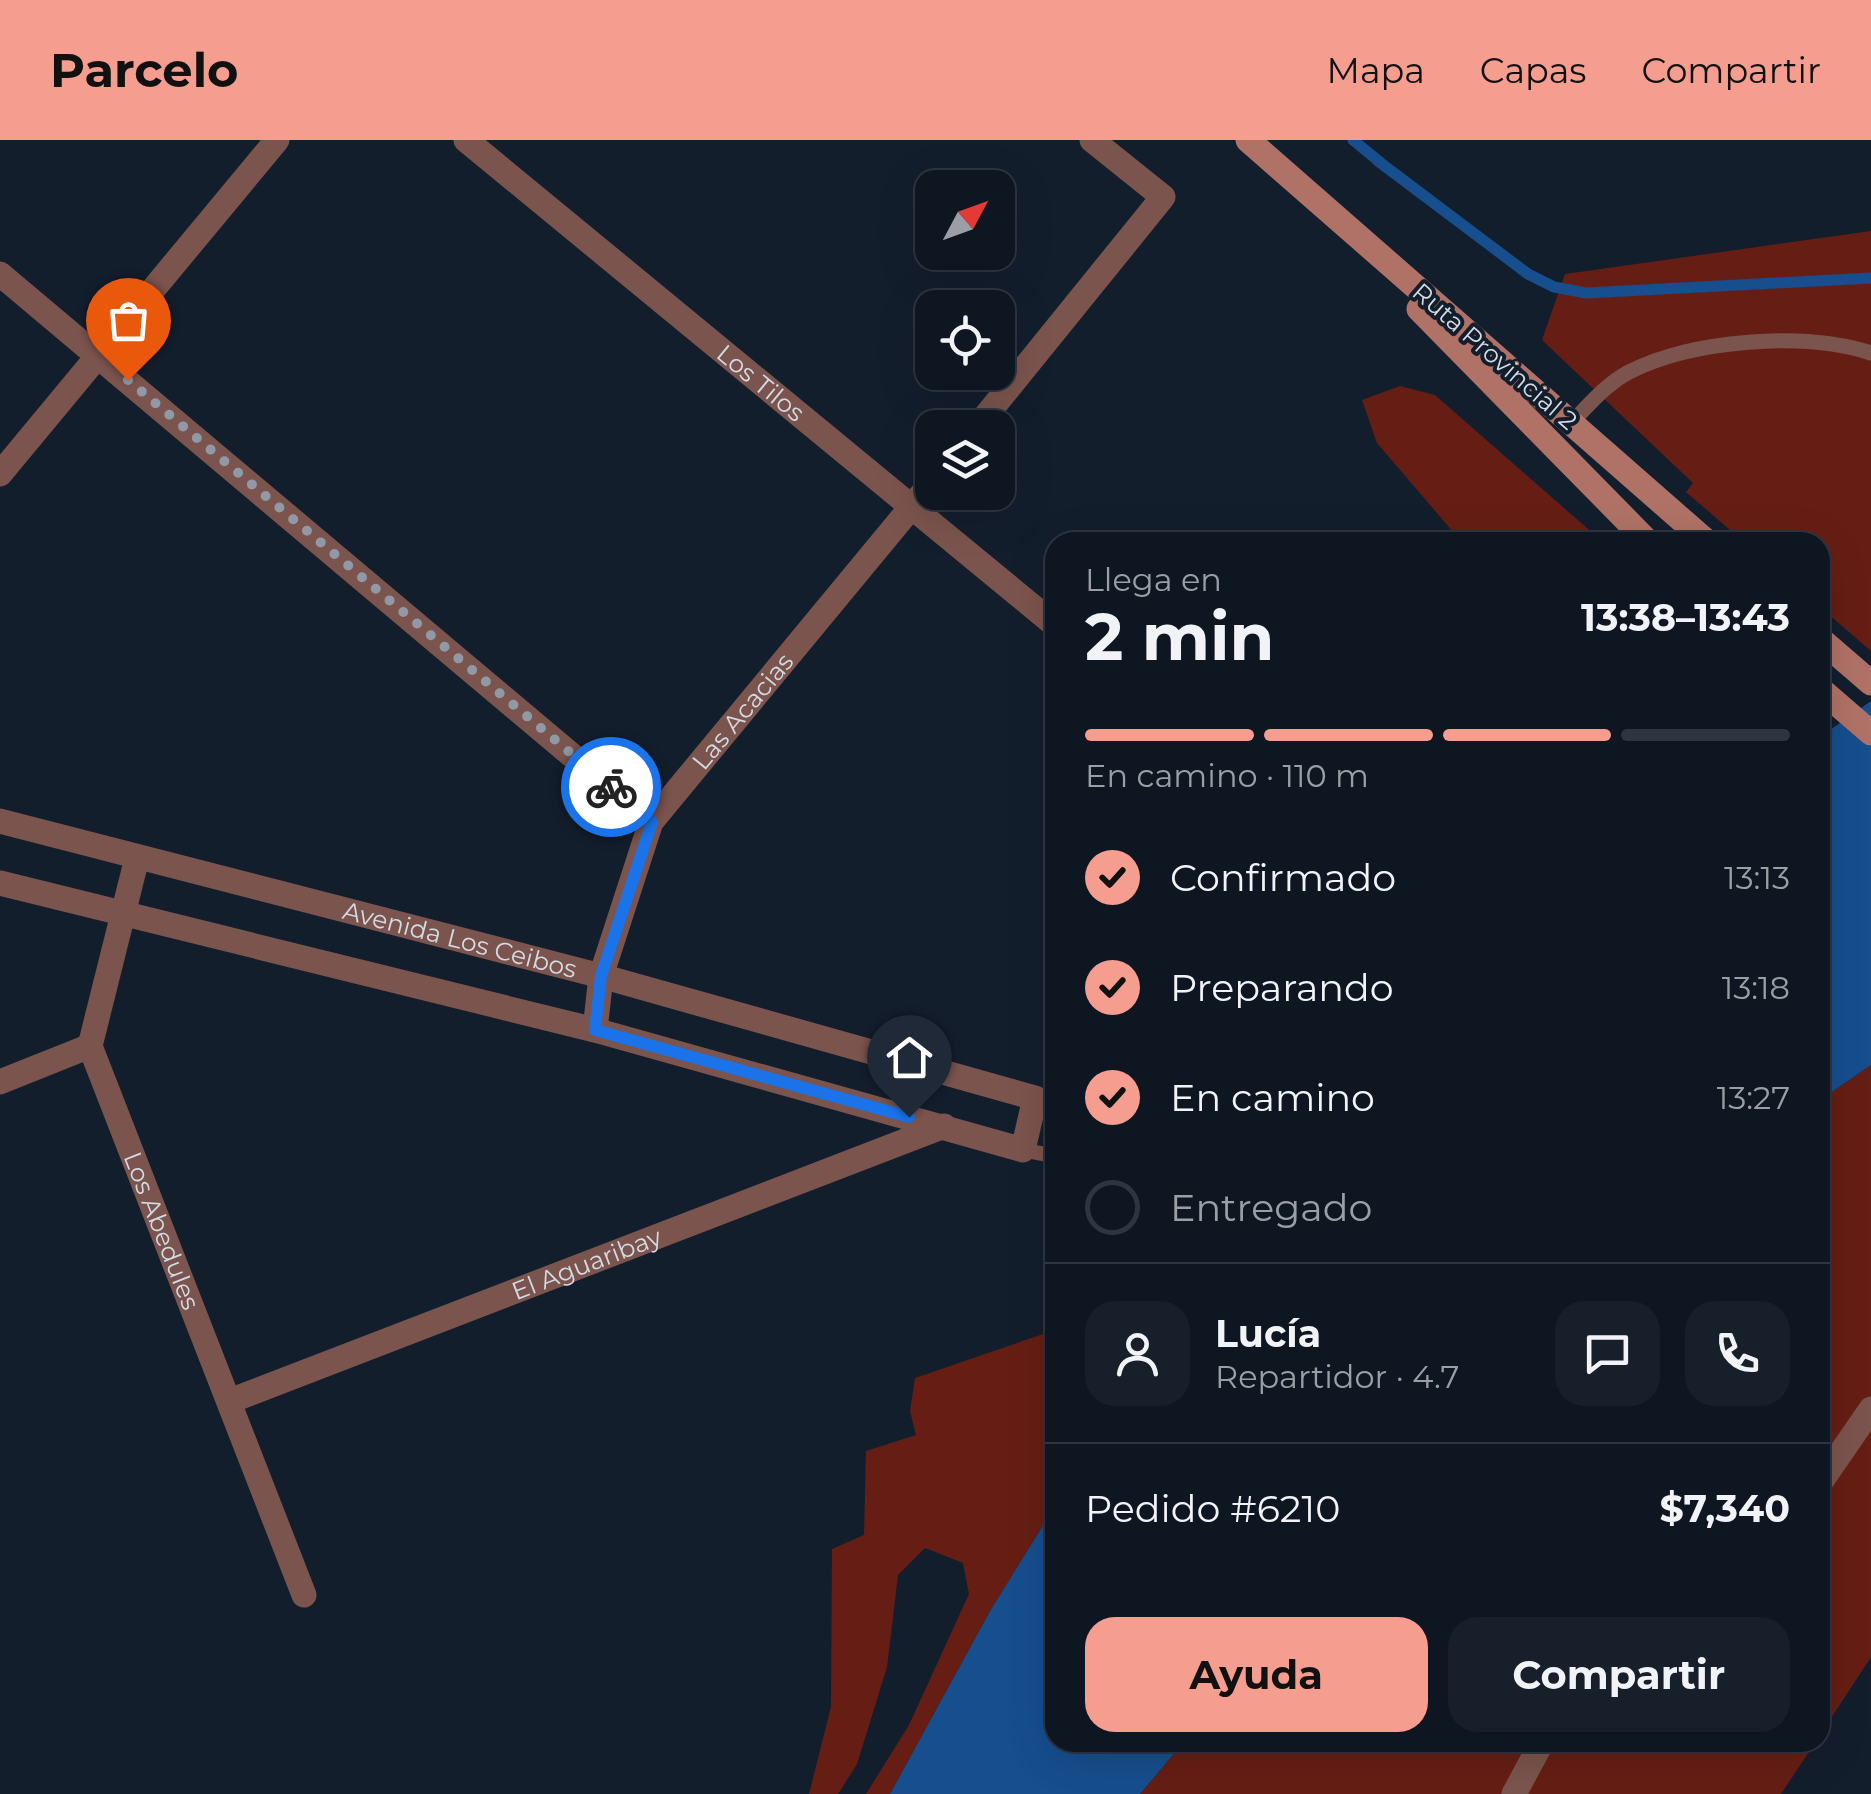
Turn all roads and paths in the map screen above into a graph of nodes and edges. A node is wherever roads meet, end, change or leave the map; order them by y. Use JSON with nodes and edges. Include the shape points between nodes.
{"nodes":[{"id":1,"x":277,"y":140,"type":"edge"},
{"id":2,"x":466,"y":140,"type":"edge"},
{"id":3,"x":1092,"y":140,"type":"edge"},
{"id":4,"x":1248,"y":140,"type":"edge"},
{"id":5,"x":1282,"y":170,"type":"junction"},
{"id":6,"x":0,"y":274,"type":"edge"},
{"id":7,"x":1871,"y":353,"type":"edge"},
{"id":8,"x":98,"y":355,"type":"junction"},
{"id":9,"x":991,"y":410,"type":"edge"},
{"id":10,"x":1571,"y":422,"type":"junction"},
{"id":11,"x":0,"y":474,"type":"edge"},
{"id":12,"x":915,"y":503,"type":"edge"},
{"id":13,"x":913,"y":506,"type":"junction"},
{"id":14,"x":1637,"y":532,"type":"edge"},
{"id":15,"x":1695,"y":532,"type":"edge"},
{"id":16,"x":1045,"y":617,"type":"edge"},
{"id":17,"x":1830,"y":648,"type":"edge"},
{"id":18,"x":1871,"y":683,"type":"edge"},
{"id":19,"x":1830,"y":698,"type":"edge"},
{"id":20,"x":1871,"y":733,"type":"edge"},
{"id":21,"x":0,"y":822,"type":"edge"},
{"id":22,"x":652,"y":822,"type":"junction"},
{"id":23,"x":137,"y":858,"type":"junction"},
{"id":24,"x":0,"y":883,"type":"edge"},
{"id":25,"x":125,"y":914,"type":"junction"},
{"id":26,"x":601,"y":976,"type":"junction"},
{"id":27,"x":595,"y":1030,"type":"junction"},
{"id":28,"x":90,"y":1046,"type":"junction"},
{"id":29,"x":0,"y":1082,"type":"edge"},
{"id":30,"x":944,"y":1126,"type":"junction"},
{"id":31,"x":1023,"y":1150,"type":"junction"},
{"id":32,"x":1045,"y":1154,"type":"edge"},
{"id":33,"x":230,"y":1401,"type":"junction"},
{"id":34,"x":1871,"y":1409,"type":"edge"},
{"id":35,"x":1830,"y":1468,"type":"edge"},
{"id":36,"x":304,"y":1595,"type":"dead end"},
{"id":37,"x":1537,"y":1752,"type":"edge"},
{"id":38,"x":1514,"y":1794,"type":"edge"}],
"edges":[{"from":1,"to":8,"type":"street"},
{"from":2,"to":13,"type":"street","name":"Los Tilos"},
{"from":3,"to":9,"type":"street","via":[[1163,198]]},
{"from":4,"to":5,"type":"main road","name":"Ruta Provincial 2"},
{"from":5,"to":10,"type":"main road","name":"Ruta Provincial 2"},
{"from":5,"to":14,"type":"main road","name":"Ruta Provincial 2"},
{"from":6,"to":8,"type":"street"},
{"from":7,"to":10,"type":"lane","via":[[1808,340],[1661,358],[1626,373]]},
{"from":8,"to":11,"type":"street"},
{"from":8,"to":22,"type":"street"},
{"from":10,"to":15,"type":"main road","name":"Ruta Provincial 2"},
{"from":12,"to":13,"type":"street","name":"Las Acacias"},
{"from":13,"to":16,"type":"street","name":"Los Tilos"},
{"from":13,"to":22,"type":"street","name":"Las Acacias"},
{"from":17,"to":18,"type":"main road"},
{"from":19,"to":20,"type":"main road"},
{"from":21,"to":23,"type":"street","name":"Avenida Los Ceibos"},
{"from":22,"to":26,"type":"street","name":"Las Acacias"},
{"from":23,"to":25,"type":"street"},
{"from":23,"to":26,"type":"street","name":"Avenida Los Ceibos"},
{"from":24,"to":25,"type":"street"},
{"from":25,"to":27,"type":"street"},
{"from":25,"to":28,"type":"street"},
{"from":26,"to":27,"type":"street","name":"Las Acacias"},
{"from":26,"to":31,"type":"street","name":"Avenida Los Ceibos","via":[[1034,1098]]},
{"from":27,"to":30,"type":"street"},
{"from":28,"to":29,"type":"street"},
{"from":28,"to":33,"type":"street","name":"Los Abedules"},
{"from":30,"to":31,"type":"street"},
{"from":30,"to":33,"type":"street","name":"El Aguaribay"},
{"from":31,"to":32,"type":"lane"},
{"from":33,"to":36,"type":"street","name":"Los Abedules"},
{"from":34,"to":35,"type":"street"},
{"from":37,"to":38,"type":"street"}]}
